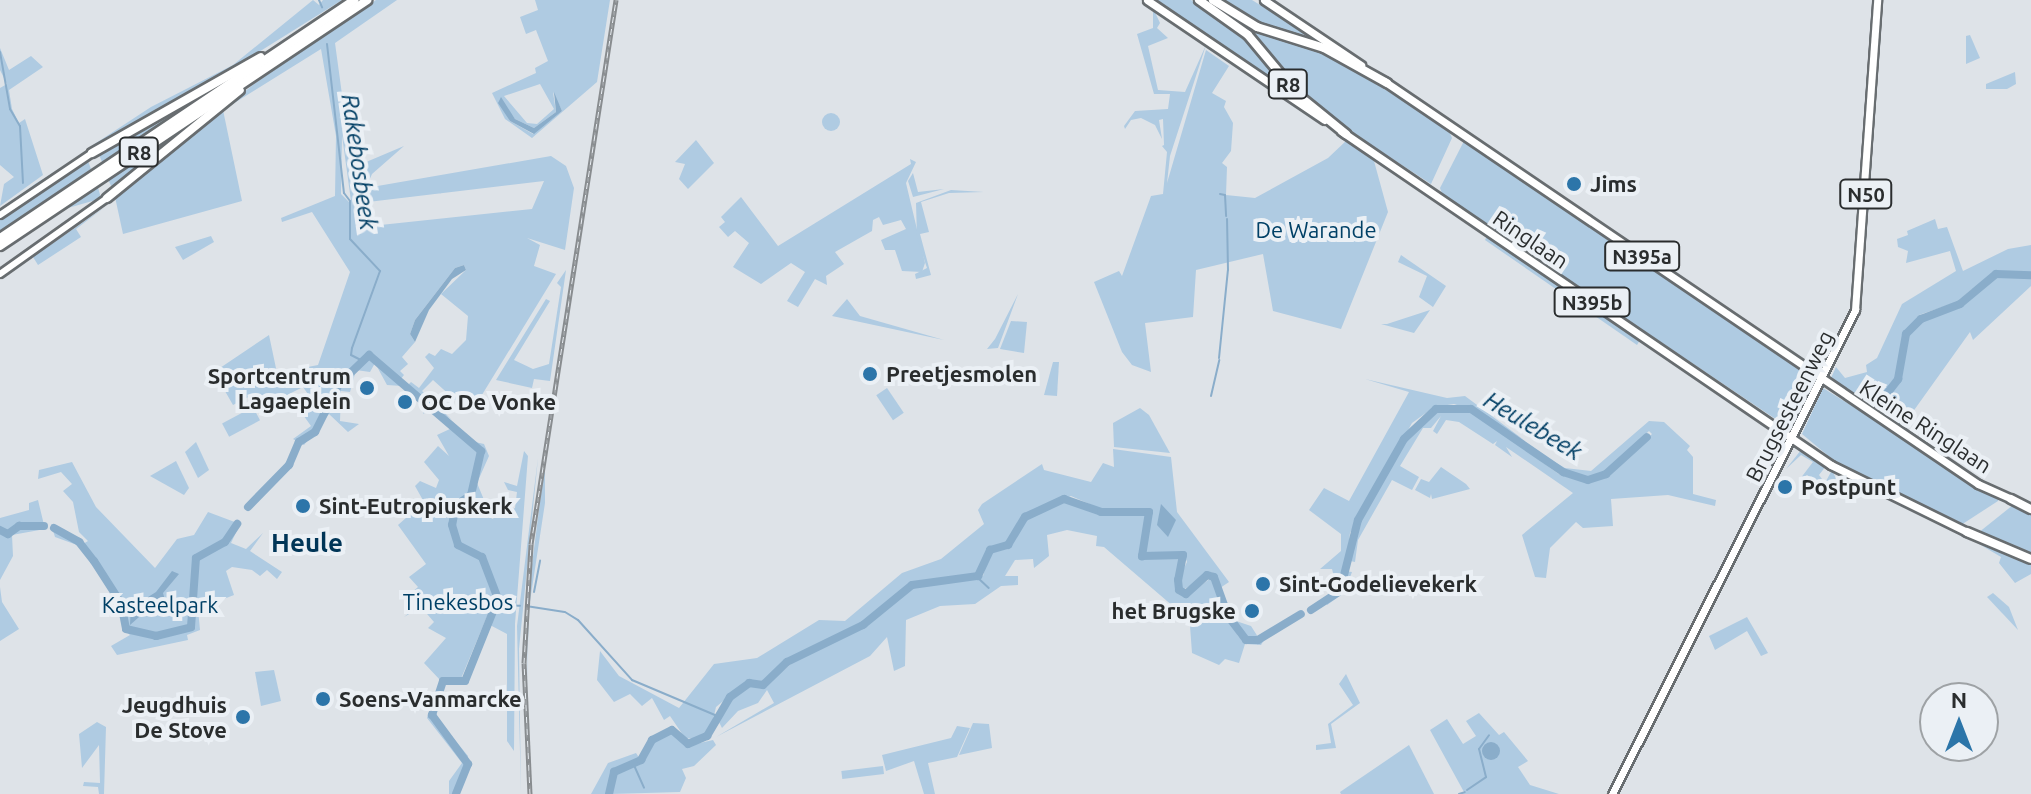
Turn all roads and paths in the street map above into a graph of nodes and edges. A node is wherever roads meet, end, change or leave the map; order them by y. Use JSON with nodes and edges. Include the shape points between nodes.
{"nodes":[{"id":1,"x":354,"y":0,"type":"edge"},
{"id":2,"x":367,"y":0,"type":"edge"},
{"id":3,"x":1147,"y":0,"type":"edge"},
{"id":4,"x":1213,"y":0,"type":"edge"},
{"id":5,"x":1264,"y":0,"type":"edge"},
{"id":6,"x":1877,"y":0,"type":"edge"},
{"id":7,"x":1201,"y":1,"type":"edge"},
{"id":8,"x":1226,"y":14,"type":"junction"},
{"id":9,"x":278,"y":56,"type":"junction"},
{"id":10,"x":1387,"y":83,"type":"junction"},
{"id":11,"x":1346,"y":134,"type":"junction"},
{"id":12,"x":92,"y":153,"type":"joint"},
{"id":13,"x":107,"y":198,"type":"joint"},
{"id":14,"x":0,"y":215,"type":"edge"},
{"id":15,"x":0,"y":238,"type":"edge"},
{"id":16,"x":0,"y":246,"type":"edge"},
{"id":17,"x":0,"y":274,"type":"edge"},
{"id":18,"x":1823,"y":380,"type":"junction"},
{"id":19,"x":1792,"y":437,"type":"junction"},
{"id":20,"x":2011,"y":499,"type":"joint"},
{"id":21,"x":2031,"y":509,"type":"edge"},
{"id":22,"x":1967,"y":532,"type":"joint"},
{"id":23,"x":2031,"y":559,"type":"edge"},
{"id":24,"x":1612,"y":794,"type":"edge"}],
"edges":[{"from":1,"to":9,"type":"highway","number":"R8"},
{"from":2,"to":9,"type":"highway","number":"R8"},
{"from":3,"to":11,"type":"main road","name":"Ringlaan","number":"N395b"},
{"from":4,"to":8,"type":"highway","number":"R8"},
{"from":5,"to":10,"type":"main road","number":"N395a"},
{"from":6,"to":18,"type":"main road","name":"Brugsesteenweg","number":"N50","via":[[1858,296],[1848,332]]},
{"from":7,"to":8,"type":"highway","number":"R8"},
{"from":8,"to":10,"type":"highway","number":"R8","via":[[1324,48]]},
{"from":8,"to":11,"type":"highway","number":"R8","via":[[1298,95]]},
{"from":9,"to":12,"type":"highway","number":"R8"},
{"from":9,"to":13,"type":"highway","number":"R8"},
{"from":9,"to":15,"type":"highway","number":"R8"},
{"from":9,"to":16,"type":"highway","number":"R8"},
{"from":10,"to":18,"type":"main road","number":"N395a"},
{"from":11,"to":19,"type":"main road","name":"Ringlaan","number":"N395b"},
{"from":12,"to":14,"type":"main road"},
{"from":13,"to":17,"type":"main road"},
{"from":18,"to":19,"type":"main road","name":"Brugsesteenweg","number":"N50"},
{"from":18,"to":20,"type":"main road","name":"Kleine Ringlaan","number":"N395a","via":[[1978,484]]},
{"from":19,"to":22,"type":"main road","name":"Ringlaan","number":"N395b","via":[[1867,486]]},
{"from":19,"to":24,"type":"main road","name":"Brugsesteenweg","number":"N50"},
{"from":20,"to":21,"type":"highway"},
{"from":22,"to":23,"type":"highway","name":"Ringlaan"}]}
